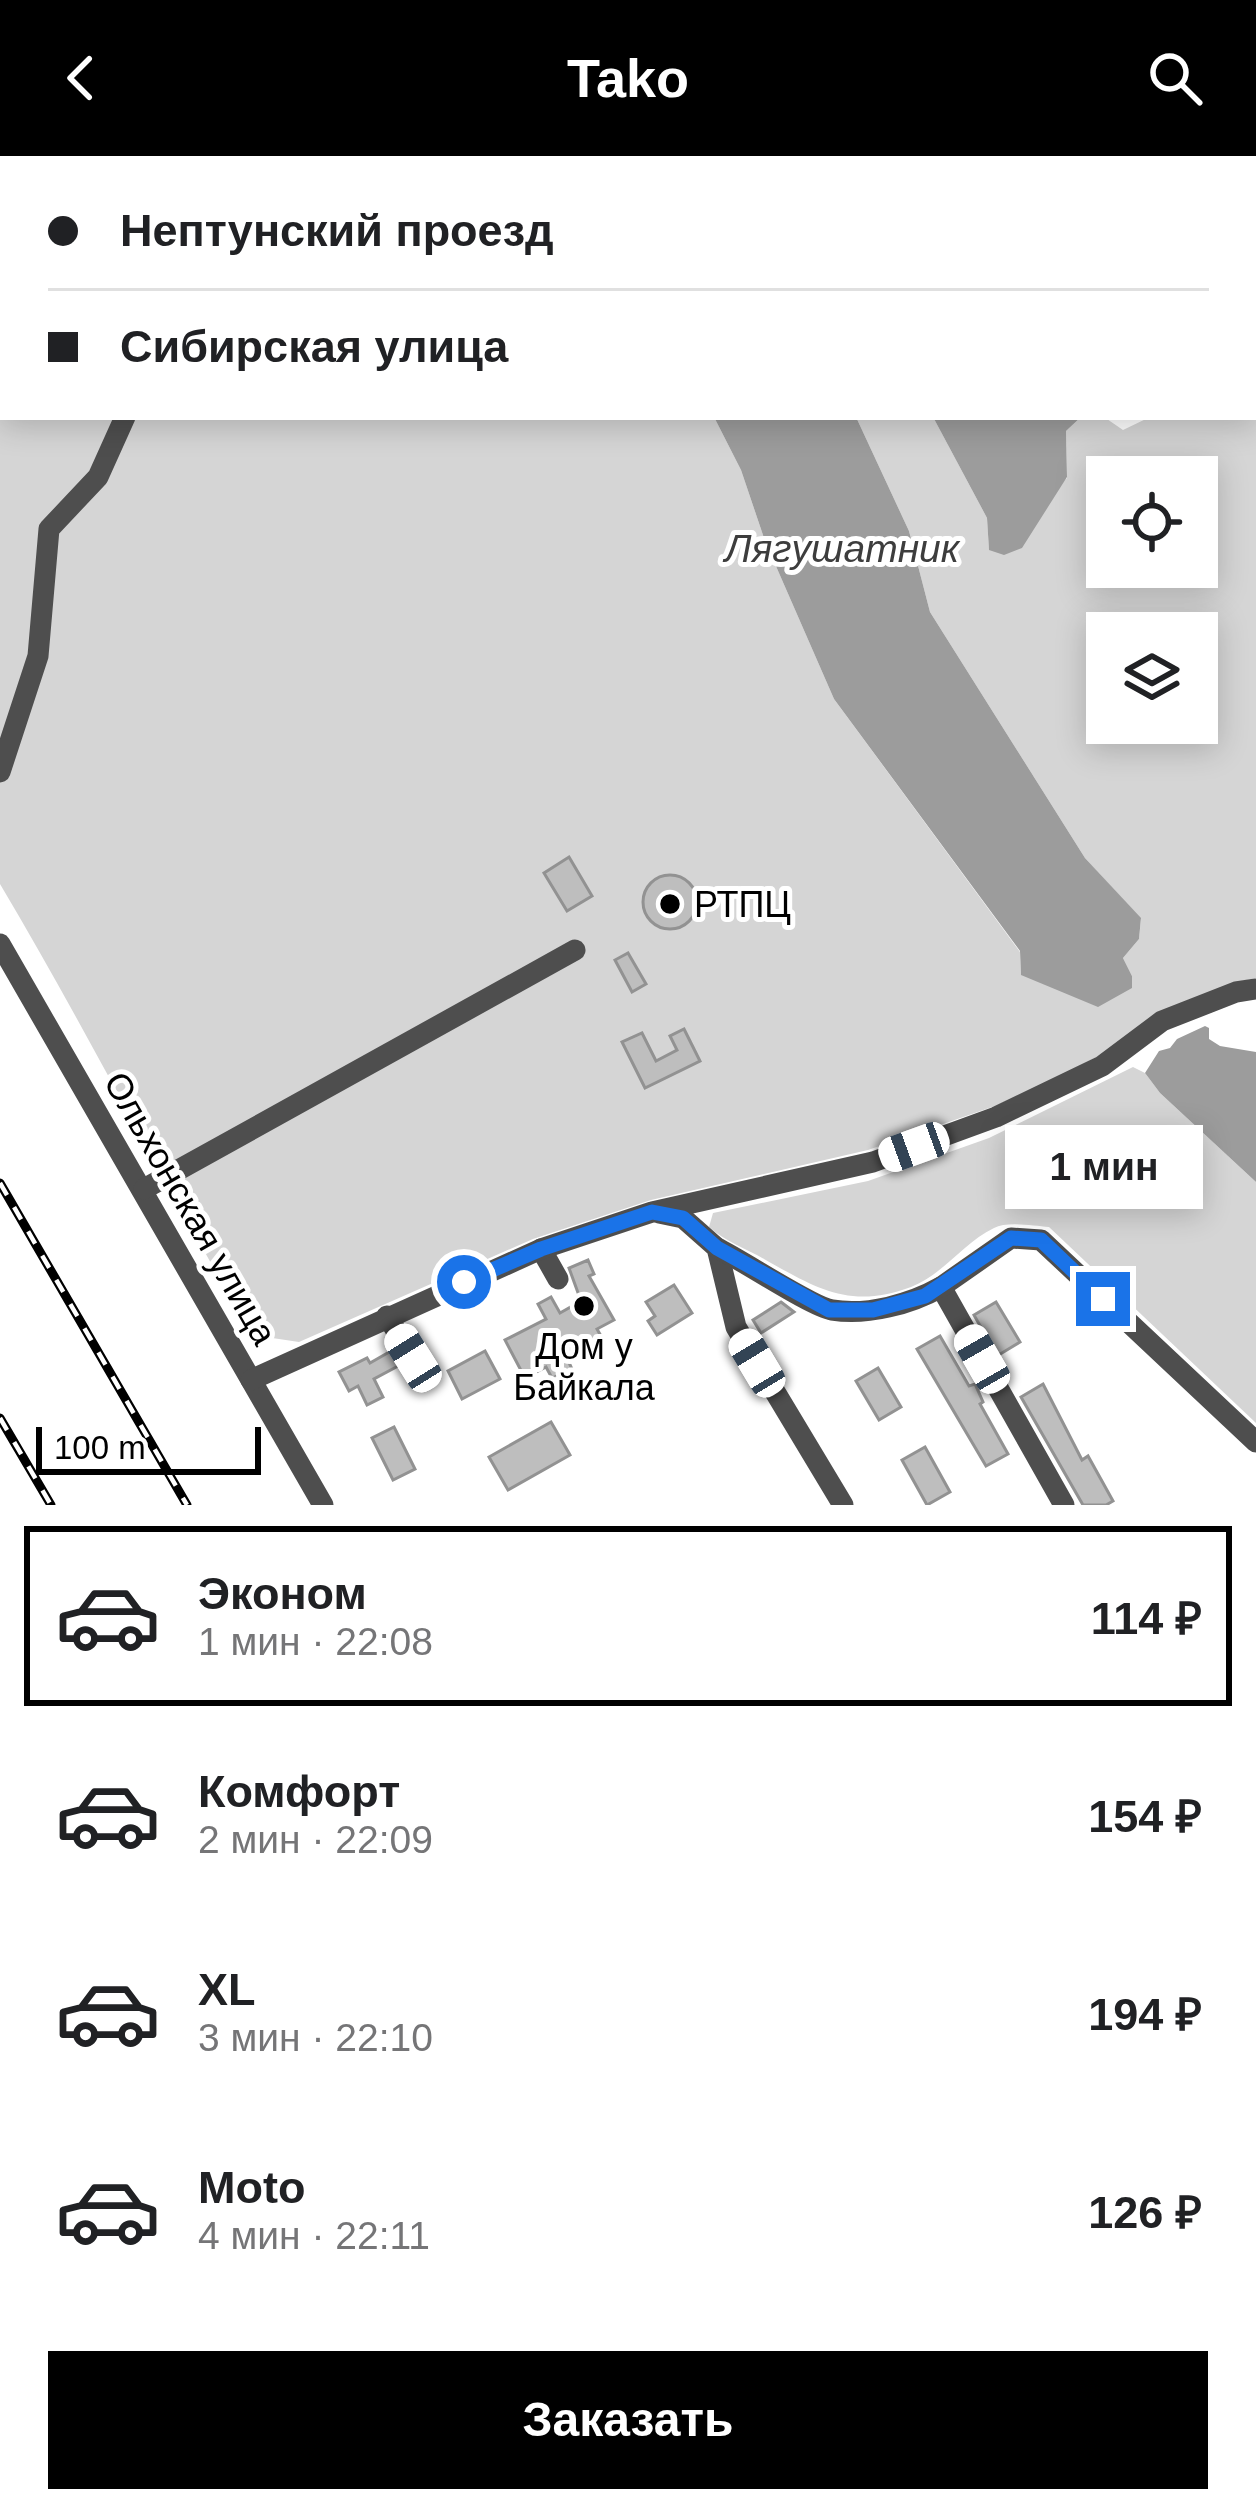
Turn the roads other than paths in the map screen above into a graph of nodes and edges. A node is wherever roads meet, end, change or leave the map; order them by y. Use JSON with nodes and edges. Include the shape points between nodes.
{"nodes":[{"id":1,"x":124,"y":420,"type":"edge"},
{"id":2,"x":0,"y":772,"type":"edge"},
{"id":3,"x":0,"y":944,"type":"edge"},
{"id":4,"x":575,"y":950,"type":"dead end"},
{"id":5,"x":1256,"y":988,"type":"edge"},
{"id":6,"x":144,"y":1189,"type":"junction"},
{"id":7,"x":652,"y":1212,"type":"junction"},
{"id":8,"x":717,"y":1248,"type":"junction"},
{"id":9,"x":541,"y":1249,"type":"junction"},
{"id":10,"x":558,"y":1280,"type":"dead end"},
{"id":11,"x":941,"y":1287,"type":"junction"},
{"id":12,"x":387,"y":1316,"type":"junction"},
{"id":13,"x":413,"y":1358,"type":"dead end"},
{"id":14,"x":251,"y":1380,"type":"junction"},
{"id":15,"x":1256,"y":1442,"type":"edge"},
{"id":16,"x":323,"y":1505,"type":"edge"},
{"id":17,"x":843,"y":1505,"type":"edge"},
{"id":18,"x":1064,"y":1505,"type":"edge"}],
"edges":[{"from":1,"to":2,"type":"street","via":[[98,477],[50,529],[38,656]]},
{"from":3,"to":6,"type":"street","name":"Ольхонская улица"},
{"from":4,"to":6,"type":"street"},
{"from":5,"to":7,"type":"street","via":[[1162,1021],[1102,1066],[996,1117],[873,1162]]},
{"from":6,"to":14,"type":"street","name":"Ольхонская улица"},
{"from":7,"to":8,"type":"street","via":[[683,1218]]},
{"from":7,"to":9,"type":"street"},
{"from":8,"to":11,"type":"street","via":[[829,1310],[873,1310]]},
{"from":8,"to":17,"type":"street","via":[[736,1327]]},
{"from":9,"to":10,"type":"street"},
{"from":9,"to":12,"type":"street"},
{"from":11,"to":15,"type":"street","via":[[1011,1238],[1041,1240]]},
{"from":11,"to":18,"type":"street"},
{"from":12,"to":13,"type":"street"},
{"from":12,"to":14,"type":"street"},
{"from":14,"to":16,"type":"street","name":"Ольхонская улица"}]}
